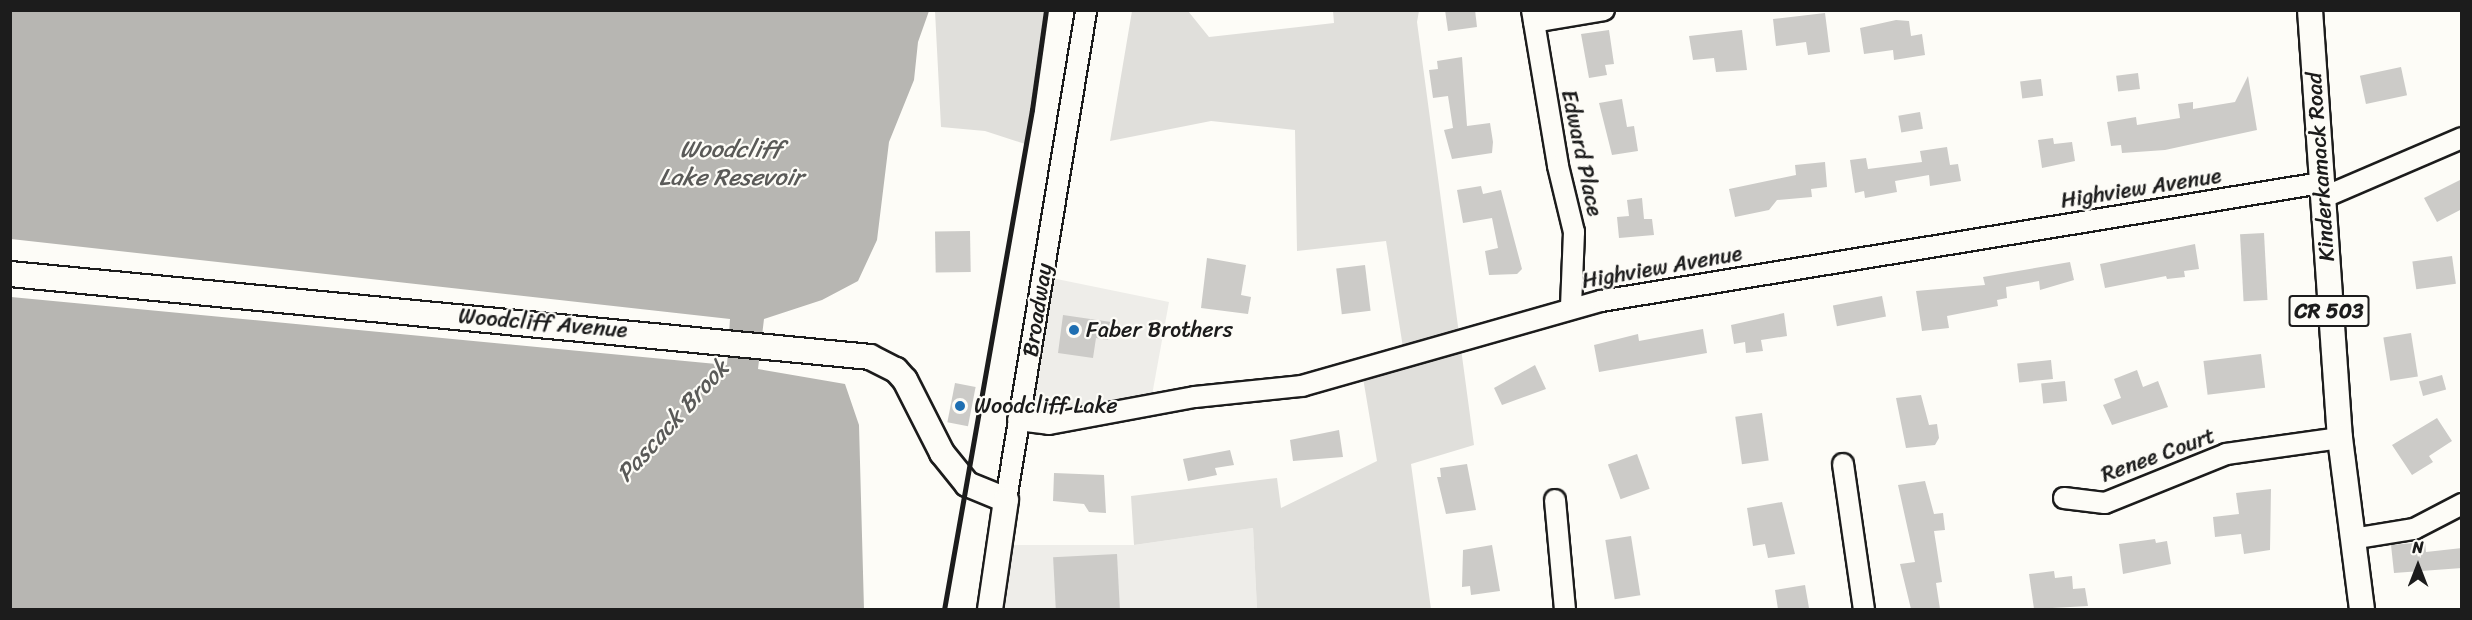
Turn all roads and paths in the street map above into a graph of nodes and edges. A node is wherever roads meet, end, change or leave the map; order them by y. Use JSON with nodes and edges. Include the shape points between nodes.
{"nodes":[{"id":1,"x":1086,"y":10,"type":"edge"},
{"id":2,"x":1604,"y":10,"type":"edge"},
{"id":3,"x":2310,"y":10,"type":"edge"},
{"id":4,"x":1533,"y":16,"type":"edge"},
{"id":5,"x":2462,"y":138,"type":"edge"},
{"id":6,"x":2321,"y":191,"type":"junction"},
{"id":7,"x":10,"y":274,"type":"edge"},
{"id":8,"x":1571,"y":307,"type":"junction"},
{"id":9,"x":1018,"y":420,"type":"junction"},
{"id":10,"x":2340,"y":438,"type":"junction"},
{"id":11,"x":1843,"y":464,"type":"dead end"},
{"id":12,"x":2064,"y":498,"type":"dead end"},
{"id":13,"x":1006,"y":500,"type":"junction"},
{"id":14,"x":1556,"y":500,"type":"dead end"},
{"id":15,"x":2462,"y":504,"type":"edge"},
{"id":16,"x":2352,"y":538,"type":"junction"},
{"id":17,"x":990,"y":609,"type":"edge"},
{"id":18,"x":1564,"y":609,"type":"edge"},
{"id":19,"x":1864,"y":609,"type":"edge"},
{"id":20,"x":2362,"y":609,"type":"edge"}],
"edges":[{"from":1,"to":9,"type":"street","name":"Broadway"},
{"from":2,"to":4,"type":"street"},
{"from":3,"to":6,"type":"main road","name":"Kinderkamack Road","number":"CR 503"},
{"from":4,"to":8,"type":"street","name":"Edward Place","via":[[1574,232]]},
{"from":5,"to":6,"type":"street","name":"Highview Avenue"},
{"from":6,"to":8,"type":"street","name":"Highview Avenue"},
{"from":6,"to":10,"type":"main road","name":"Kinderkamack Road","number":"CR 503"},
{"from":7,"to":13,"type":"main road","name":"Woodcliff Avenue","via":[[850,354],[886,364],[907,385],[954,471],[967,484]]},
{"from":8,"to":9,"type":"street","name":"Highview Avenue","via":[[1373,369],[1302,386],[1195,397],[1049,424]]},
{"from":9,"to":13,"type":"street","name":"Broadway"},
{"from":10,"to":12,"type":"street","name":"Renee Court","via":[[2216,457],[2105,503]]},
{"from":10,"to":16,"type":"main road","name":"Kinderkamack Road","number":"CR 503"},
{"from":11,"to":19,"type":"street"},
{"from":13,"to":17,"type":"main road","name":"Broadway"},
{"from":14,"to":18,"type":"street"},
{"from":15,"to":16,"type":"street","via":[[2414,529]]},
{"from":16,"to":20,"type":"main road","name":"Kinderkamack Road","number":"CR 503"}]}
